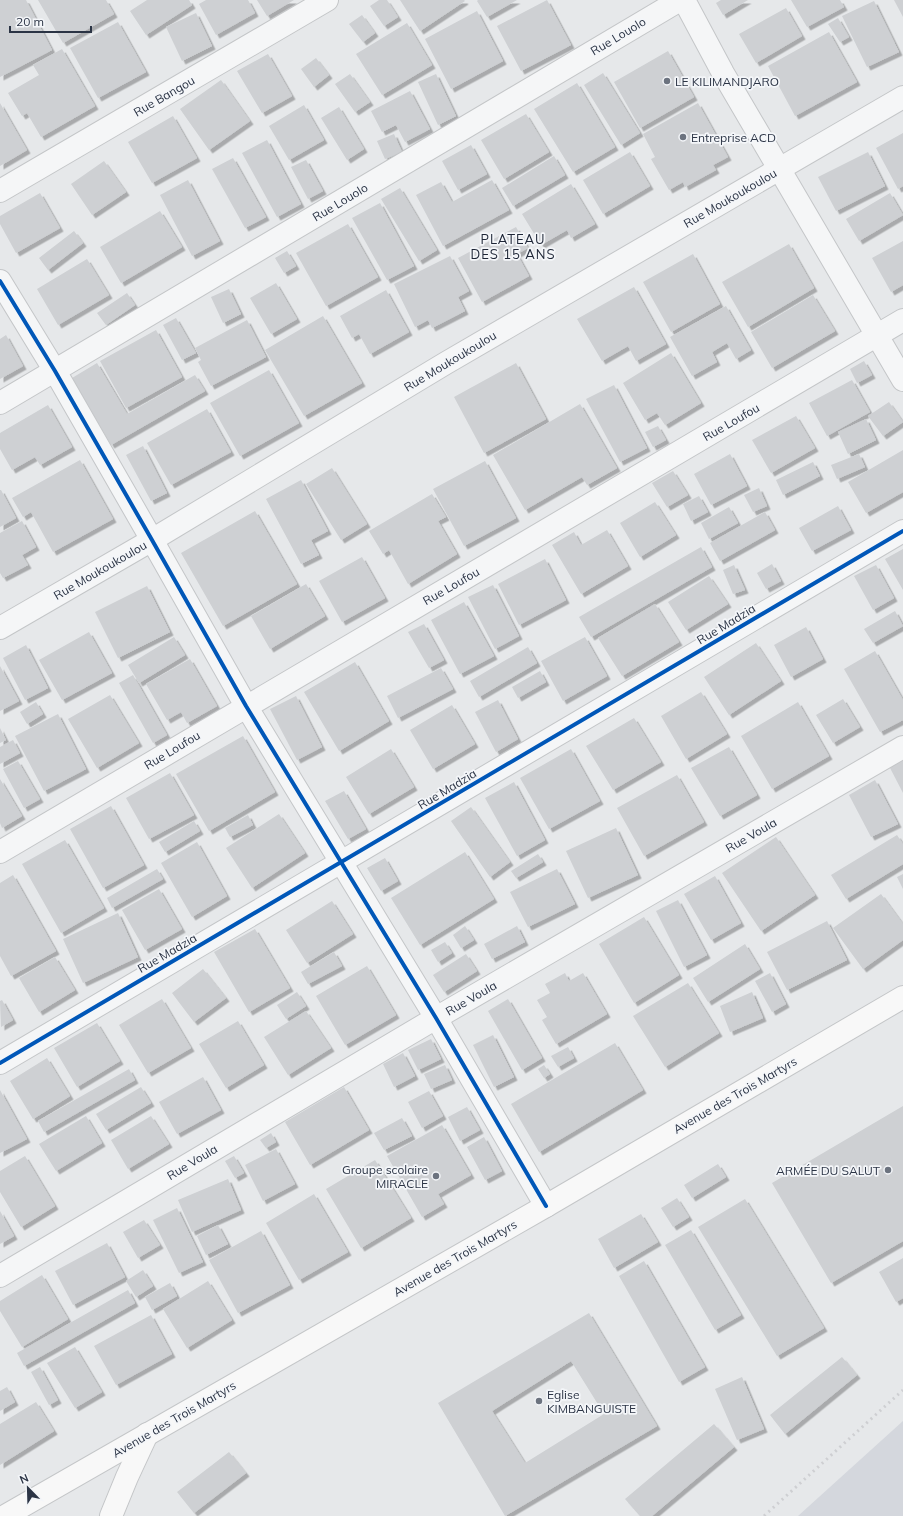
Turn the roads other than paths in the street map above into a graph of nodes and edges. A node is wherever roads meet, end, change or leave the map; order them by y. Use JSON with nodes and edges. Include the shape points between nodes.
{"nodes":[{"id":1,"x":327,"y":0,"type":"edge"},
{"id":2,"x":680,"y":0,"type":"edge"},
{"id":3,"x":684,"y":0,"type":"edge"},
{"id":4,"x":903,"y":97,"type":"edge"},
{"id":5,"x":780,"y":169,"type":"junction"},
{"id":6,"x":0,"y":191,"type":"edge"},
{"id":7,"x":0,"y":281,"type":"edge"},
{"id":8,"x":903,"y":320,"type":"edge"},
{"id":9,"x":878,"y":335,"type":"junction"},
{"id":10,"x":55,"y":371,"type":"junction"},
{"id":11,"x":903,"y":380,"type":"edge"},
{"id":12,"x":0,"y":403,"type":"edge"},
{"id":13,"x":903,"y":531,"type":"edge"},
{"id":14,"x":152,"y":540,"type":"junction"},
{"id":15,"x":0,"y":628,"type":"edge"},
{"id":16,"x":246,"y":706,"type":"junction"},
{"id":17,"x":903,"y":747,"type":"edge"},
{"id":18,"x":0,"y":852,"type":"edge"},
{"id":19,"x":342,"y":862,"type":"junction"},
{"id":20,"x":903,"y":997,"type":"edge"},
{"id":21,"x":436,"y":1018,"type":"junction"},
{"id":22,"x":0,"y":1063,"type":"edge"},
{"id":23,"x":546,"y":1206,"type":"junction"},
{"id":24,"x":0,"y":1276,"type":"edge"},
{"id":25,"x":147,"y":1434,"type":"junction"},
{"id":26,"x":5,"y":1516,"type":"edge"},
{"id":27,"x":112,"y":1516,"type":"edge"}],
"edges":[{"from":1,"to":6,"type":"street","name":"Rue Bangou"},
{"from":2,"to":10,"type":"street","name":"Rue Louolo"},
{"from":3,"to":5,"type":"street","via":[[723,73]]},
{"from":4,"to":5,"type":"street","name":"Rue Moukoukoulou"},
{"from":5,"to":9,"type":"street"},
{"from":5,"to":14,"type":"street","name":"Rue Moukoukoulou","via":[[446,363]]},
{"from":7,"to":10,"type":"street"},
{"from":8,"to":9,"type":"street","name":"Rue Loufou"},
{"from":9,"to":11,"type":"street"},
{"from":9,"to":16,"type":"street","name":"Rue Loufou"},
{"from":10,"to":12,"type":"street","name":"Rue Louolo"},
{"from":10,"to":14,"type":"street"},
{"from":13,"to":19,"type":"street","name":"Rue Madzia"},
{"from":14,"to":15,"type":"street","name":"Rue Moukoukoulou"},
{"from":14,"to":16,"type":"street"},
{"from":16,"to":18,"type":"street","name":"Rue Loufou"},
{"from":16,"to":19,"type":"street"},
{"from":17,"to":21,"type":"street","name":"Rue Voula"},
{"from":19,"to":21,"type":"street"},
{"from":19,"to":22,"type":"street","name":"Rue Madzia"},
{"from":20,"to":23,"type":"main road","name":"Avenue des Trois Martyrs"},
{"from":21,"to":23,"type":"street"},
{"from":21,"to":24,"type":"street","name":"Rue Voula"},
{"from":23,"to":25,"type":"main road","name":"Avenue des Trois Martyrs"},
{"from":25,"to":26,"type":"main road","name":"Avenue des Trois Martyrs"},
{"from":25,"to":27,"type":"main road"}]}
